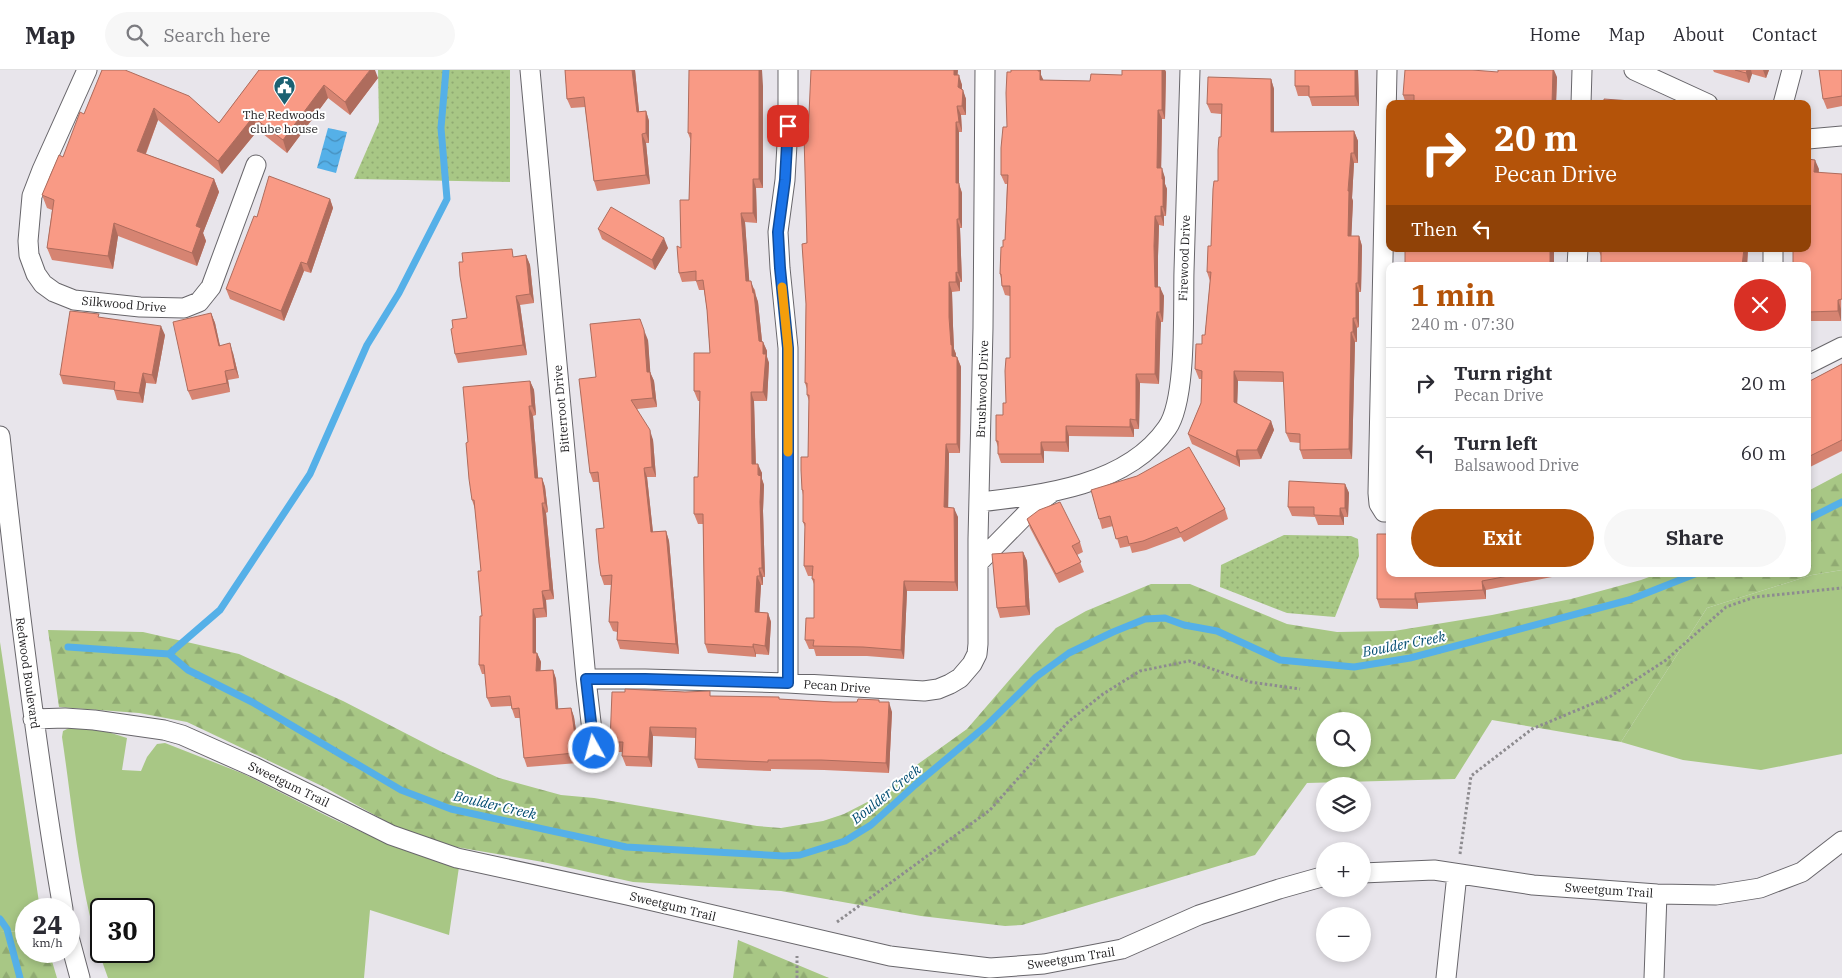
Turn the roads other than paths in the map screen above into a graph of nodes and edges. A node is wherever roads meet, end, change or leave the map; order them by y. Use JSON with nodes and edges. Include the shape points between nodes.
{"nodes":[{"id":1,"x":87,"y":70,"type":"edge"},
{"id":2,"x":530,"y":70,"type":"edge"},
{"id":3,"x":788,"y":70,"type":"edge"},
{"id":4,"x":985,"y":70,"type":"edge"},
{"id":5,"x":1190,"y":70,"type":"edge"},
{"id":6,"x":1387,"y":70,"type":"edge"},
{"id":7,"x":1582,"y":70,"type":"edge"},
{"id":8,"x":1634,"y":70,"type":"edge"},
{"id":9,"x":1792,"y":70,"type":"edge"},
{"id":10,"x":1386,"y":100,"type":"edge"},
{"id":11,"x":1581,"y":100,"type":"edge"},
{"id":12,"x":1699,"y":100,"type":"edge"},
{"id":13,"x":1784,"y":100,"type":"edge"},
{"id":14,"x":1386,"y":117,"type":"edge"},
{"id":15,"x":1842,"y":136,"type":"edge"},
{"id":16,"x":1811,"y":139,"type":"edge"},
{"id":17,"x":256,"y":166,"type":"dead end"},
{"id":18,"x":1842,"y":347,"type":"edge"},
{"id":19,"x":1811,"y":362,"type":"edge"},
{"id":20,"x":0,"y":436,"type":"edge"},
{"id":21,"x":1052,"y":492,"type":"junction"},
{"id":22,"x":978,"y":502,"type":"junction"},
{"id":23,"x":1386,"y":511,"type":"edge"},
{"id":24,"x":978,"y":563,"type":"junction"},
{"id":25,"x":586,"y":679,"type":"junction"},
{"id":26,"x":788,"y":683,"type":"junction"},
{"id":27,"x":938,"y":690,"type":"joint"},
{"id":28,"x":33,"y":718,"type":"junction"},
{"id":29,"x":594,"y":748,"type":"dead end"},
{"id":30,"x":1842,"y":841,"type":"edge"},
{"id":31,"x":1371,"y":873,"type":"edge"},
{"id":32,"x":1457,"y":874,"type":"junction"},
{"id":33,"x":1316,"y":879,"type":"edge"},
{"id":34,"x":1657,"y":894,"type":"junction"},
{"id":35,"x":61,"y":898,"type":"edge"},
{"id":36,"x":76,"y":963,"type":"edge"},
{"id":37,"x":80,"y":978,"type":"edge"},
{"id":38,"x":1446,"y":978,"type":"edge"},
{"id":39,"x":1654,"y":978,"type":"edge"}],
"edges":[{"from":1,"to":17,"type":"street","name":"Silkwood Drive","via":[[32,196],[29,255],[39,279],[54,292],[74,300],[140,307],[184,308],[199,302],[211,287]]},
{"from":2,"to":25,"type":"street","name":"Bitterroot Drive"},
{"from":3,"to":26,"type":"street","via":[[786,162],[778,232],[788,348]]},
{"from":4,"to":22,"type":"street","name":"Brushwood Drive"},
{"from":5,"to":21,"type":"street","name":"Firewood Drive","via":[[1182,345],[1179,394],[1174,416],[1168,428],[1143,454],[1114,472]]},
{"from":6,"to":10,"type":"street"},
{"from":7,"to":11,"type":"street"},
{"from":8,"to":12,"type":"street"},
{"from":9,"to":13,"type":"street"},
{"from":14,"to":23,"type":"street","via":[[1378,493],[1379,504]]},
{"from":15,"to":16,"type":"street"},
{"from":18,"to":19,"type":"street"},
{"from":20,"to":28,"type":"street","name":"Redwood Boulevard"},
{"from":21,"to":22,"type":"street"},
{"from":21,"to":24,"type":"street"},
{"from":22,"to":24,"type":"street","name":"Brushwood Drive"},
{"from":24,"to":27,"type":"street","name":"Brushwood Drive","via":[[976,654],[960,678]]},
{"from":25,"to":26,"type":"street","name":"Pecan Drive"},
{"from":25,"to":29,"type":"street","name":"Bitterroot Drive"},
{"from":26,"to":27,"type":"street","name":"Pecan Drive"},
{"from":28,"to":33,"type":"street","name":"Sweetgum Trail","via":[[94,720],[173,733],[254,767],[391,835],[457,858],[890,956],[990,968],[1044,964],[1122,949],[1199,915]]},
{"from":28,"to":35,"type":"street","name":"Redwood Boulevard"},
{"from":30,"to":34,"type":"street","name":"Sweetgum Trail","via":[[1802,872],[1760,888],[1716,895]]},
{"from":31,"to":32,"type":"street","name":"Sweetgum Trail","via":[[1434,870]]},
{"from":32,"to":34,"type":"street","name":"Sweetgum Trail"},
{"from":32,"to":38,"type":"street"},
{"from":34,"to":39,"type":"street"},
{"from":36,"to":37,"type":"street"}]}
